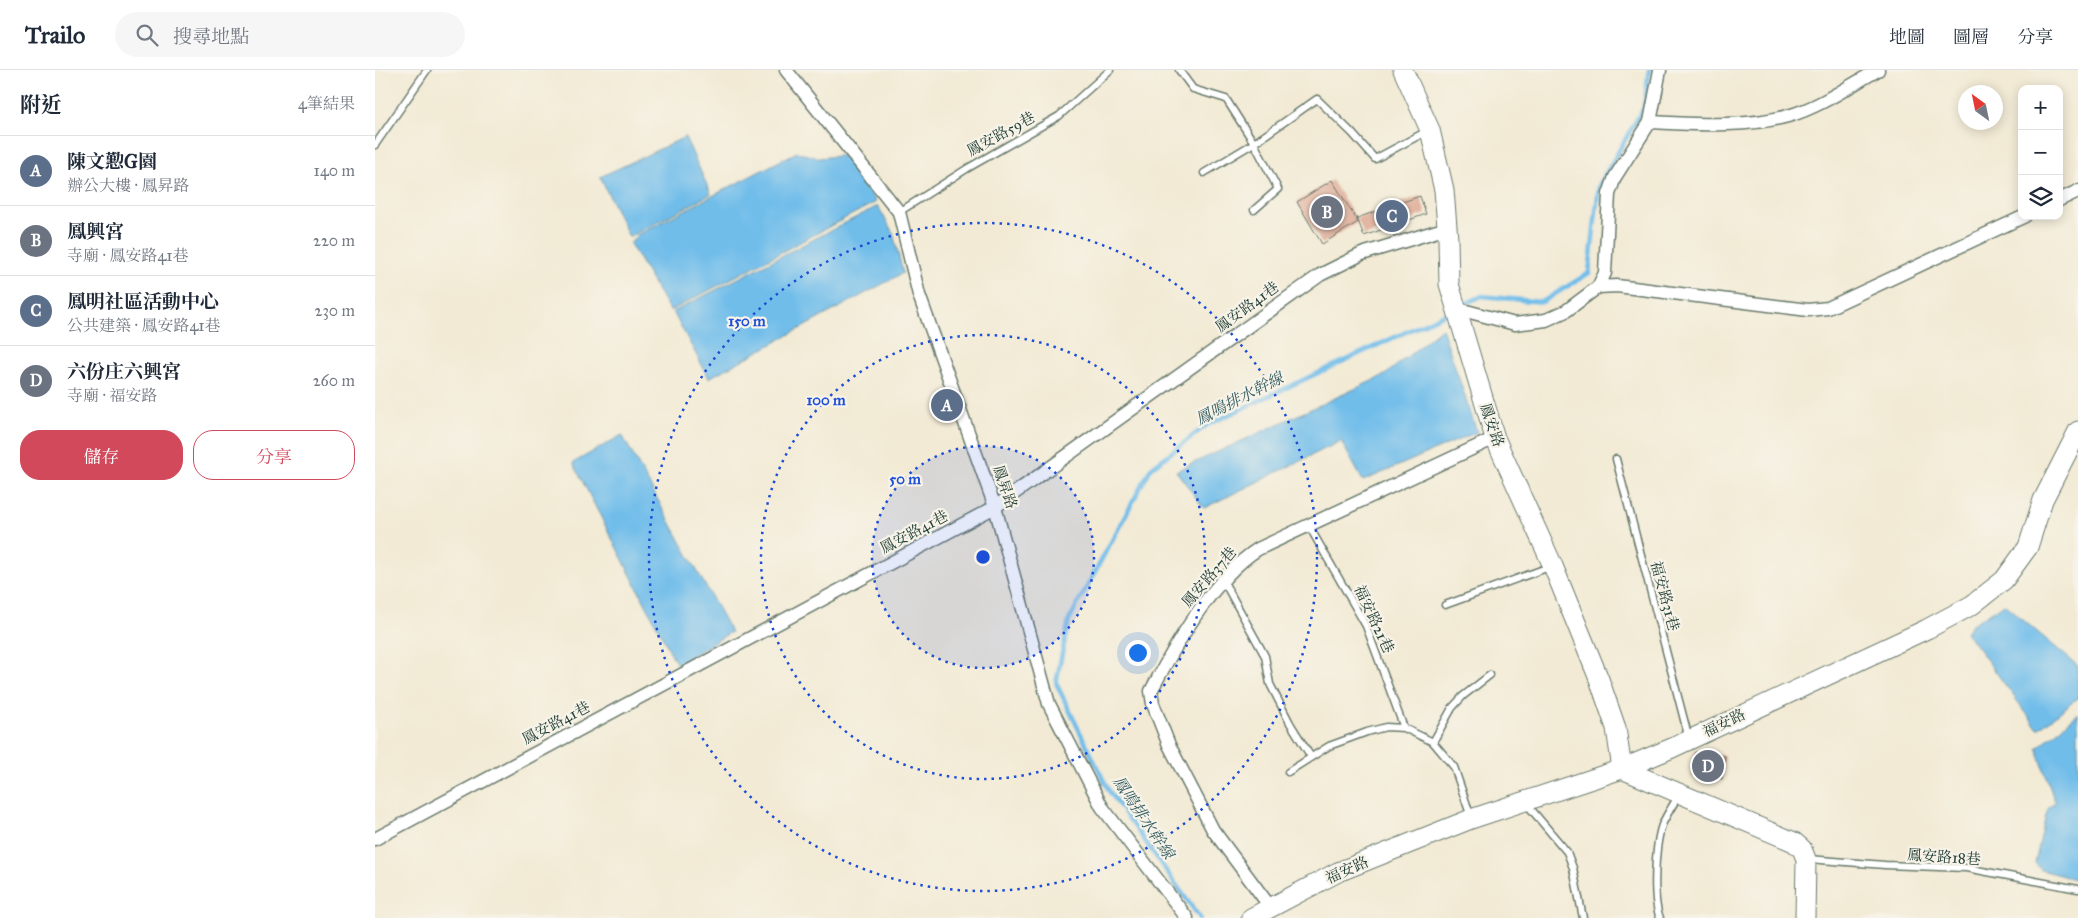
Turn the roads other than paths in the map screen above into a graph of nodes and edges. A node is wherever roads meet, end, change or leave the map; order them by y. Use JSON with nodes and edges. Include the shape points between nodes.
{"nodes":[{"id":1,"x":427,"y":70,"type":"edge"},
{"id":2,"x":785,"y":70,"type":"edge"},
{"id":3,"x":1109,"y":70,"type":"edge"},
{"id":4,"x":1179,"y":70,"type":"edge"},
{"id":5,"x":1403,"y":70,"type":"edge"},
{"id":6,"x":1660,"y":70,"type":"edge"},
{"id":7,"x":1878,"y":70,"type":"edge"},
{"id":8,"x":1650,"y":122,"type":"junction"},
{"id":9,"x":1430,"y":130,"type":"junction"},
{"id":10,"x":1254,"y":143,"type":"junction"},
{"id":11,"x":375,"y":146,"type":"edge"},
{"id":12,"x":1204,"y":173,"type":"dead end"},
{"id":13,"x":2078,"y":191,"type":"edge"},
{"id":14,"x":2063,"y":198,"type":"edge"},
{"id":15,"x":1254,"y":210,"type":"dead end"},
{"id":16,"x":899,"y":212,"type":"junction"},
{"id":17,"x":2018,"y":219,"type":"edge"},
{"id":18,"x":1447,"y":228,"type":"junction"},
{"id":19,"x":1598,"y":287,"type":"junction"},
{"id":20,"x":1455,"y":308,"type":"junction"},
{"id":21,"x":2078,"y":431,"type":"edge"},
{"id":22,"x":1495,"y":438,"type":"junction"},
{"id":23,"x":1616,"y":458,"type":"dead end"},
{"id":24,"x":995,"y":507,"type":"junction"},
{"id":25,"x":1309,"y":526,"type":"junction"},
{"id":26,"x":1553,"y":566,"type":"junction"},
{"id":27,"x":1224,"y":582,"type":"junction"},
{"id":28,"x":1445,"y":605,"type":"dead end"},
{"id":29,"x":1490,"y":675,"type":"dead end"},
{"id":30,"x":1405,"y":728,"type":"junction"},
{"id":31,"x":1689,"y":740,"type":"junction"},
{"id":32,"x":1433,"y":742,"type":"junction"},
{"id":33,"x":1311,"y":757,"type":"junction"},
{"id":34,"x":1622,"y":770,"type":"junction"},
{"id":35,"x":1288,"y":772,"type":"dead end"},
{"id":36,"x":1679,"y":794,"type":"junction"},
{"id":37,"x":1524,"y":802,"type":"junction"},
{"id":38,"x":1471,"y":819,"type":"junction"},
{"id":39,"x":375,"y":839,"type":"edge"},
{"id":40,"x":1806,"y":859,"type":"junction"},
{"id":41,"x":2078,"y":889,"type":"edge"},
{"id":42,"x":1271,"y":908,"type":"junction"},
{"id":43,"x":1187,"y":918,"type":"edge"},
{"id":44,"x":1251,"y":918,"type":"edge"},
{"id":45,"x":1583,"y":918,"type":"edge"},
{"id":46,"x":1660,"y":918,"type":"edge"},
{"id":47,"x":1805,"y":918,"type":"edge"}],
"edges":[{"from":1,"to":11,"type":"lane"},
{"from":2,"to":16,"type":"street","name":"鳳昇路"},
{"from":3,"to":16,"type":"lane","name":"鳳安路59巷","via":[[1059,116]]},
{"from":4,"to":10,"type":"lane","via":[[1193,89],[1226,99]]},
{"from":5,"to":9,"type":"street","name":"鳳安路"},
{"from":6,"to":8,"type":"street"},
{"from":7,"to":8,"type":"street","via":[[1825,100],[1790,115],[1757,122]]},
{"from":8,"to":19,"type":"street","via":[[1615,177],[1609,194],[1605,273]]},
{"from":9,"to":10,"type":"lane","via":[[1375,159],[1317,99]]},
{"from":9,"to":18,"type":"street","name":"鳳安路","via":[[1444,190]]},
{"from":10,"to":12,"type":"lane"},
{"from":10,"to":15,"type":"lane","via":[[1279,189]]},
{"from":13,"to":14,"type":"street"},
{"from":16,"to":24,"type":"street","name":"鳳昇路","via":[[919,295]]},
{"from":17,"to":19,"type":"street","via":[[1828,308],[1808,310],[1617,286]]},
{"from":18,"to":20,"type":"street","name":"鳳安路","via":[[1449,284]]},
{"from":18,"to":24,"type":"street","name":"鳳安路41巷","via":[[1362,254],[1320,275]]},
{"from":19,"to":20,"type":"street","via":[[1567,311],[1547,320],[1515,324]]},
{"from":20,"to":22,"type":"street","name":"鳳安路"},
{"from":21,"to":31,"type":"street","name":"福安路","via":[[2043,500],[2028,547],[2005,580],[1972,605],[1927,629]]},
{"from":22,"to":25,"type":"street","name":"鳳安路37巷"},
{"from":22,"to":26,"type":"street","name":"鳳安路"},
{"from":23,"to":31,"type":"lane","name":"福安路31巷"},
{"from":24,"to":39,"type":"street","name":"鳳安路41巷"},
{"from":24,"to":43,"type":"street","name":"鳳昇路","via":[[1049,704],[1102,807]]},
{"from":25,"to":27,"type":"street","name":"鳳安路37巷","via":[[1247,556]]},
{"from":25,"to":30,"type":"lane","name":"福安路21巷","via":[[1366,626]]},
{"from":26,"to":28,"type":"lane"},
{"from":26,"to":34,"type":"street","name":"鳳安路","via":[[1616,728]]},
{"from":27,"to":33,"type":"lane","via":[[1265,656],[1270,684]]},
{"from":27,"to":42,"type":"street","name":"鳳安路37巷","via":[[1199,610],[1162,670],[1151,697],[1169,745],[1213,830]]},
{"from":29,"to":32,"type":"lane","via":[[1452,708]]},
{"from":30,"to":32,"type":"lane"},
{"from":30,"to":33,"type":"lane","via":[[1386,727],[1367,732],[1329,746]]},
{"from":31,"to":34,"type":"street","name":"福安路"},
{"from":32,"to":38,"type":"lane","via":[[1454,768]]},
{"from":33,"to":35,"type":"lane"},
{"from":34,"to":36,"type":"street"},
{"from":34,"to":37,"type":"street","name":"福安路"},
{"from":36,"to":40,"type":"street","via":[[1794,842],[1803,849]]},
{"from":36,"to":46,"type":"lane","via":[[1662,824],[1657,843],[1656,887]]},
{"from":37,"to":38,"type":"street","name":"福安路"},
{"from":37,"to":45,"type":"lane","via":[[1567,852]]},
{"from":38,"to":42,"type":"street","name":"福安路","via":[[1338,872]]},
{"from":40,"to":41,"type":"lane","name":"鳳安路18巷","via":[[1966,868]]},
{"from":40,"to":47,"type":"street"},
{"from":42,"to":44,"type":"street","name":"福安路"}]}
